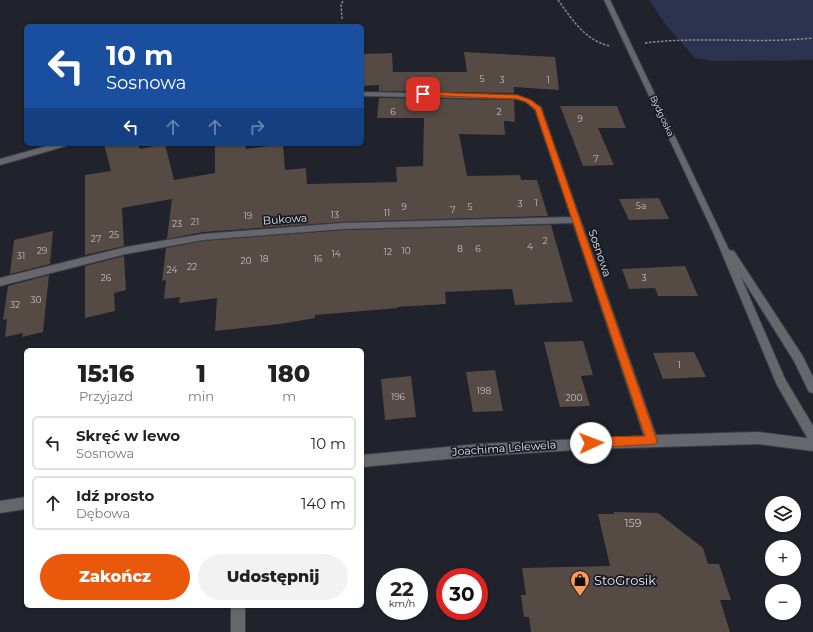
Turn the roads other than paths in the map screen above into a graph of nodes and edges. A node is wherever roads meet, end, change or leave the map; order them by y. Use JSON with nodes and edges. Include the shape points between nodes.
{"nodes":[{"id":1,"x":607,"y":0,"type":"edge"},
{"id":2,"x":364,"y":94,"type":"edge"},
{"id":3,"x":56,"y":146,"type":"edge"},
{"id":4,"x":0,"y":162,"type":"edge"},
{"id":5,"x":577,"y":220,"type":"junction"},
{"id":6,"x":717,"y":232,"type":"junction"},
{"id":7,"x":0,"y":282,"type":"edge"},
{"id":8,"x":813,"y":388,"type":"edge"},
{"id":9,"x":813,"y":437,"type":"edge"},
{"id":10,"x":652,"y":441,"type":"junction"},
{"id":11,"x":813,"y":445,"type":"edge"},
{"id":12,"x":364,"y":461,"type":"edge"},
{"id":13,"x":24,"y":503,"type":"edge"},
{"id":14,"x":0,"y":507,"type":"edge"},
{"id":15,"x":238,"y":608,"type":"edge"},
{"id":16,"x":238,"y":632,"type":"edge"}],
"edges":[{"from":1,"to":6,"type":"street","name":"Bydgoska"},
{"from":2,"to":5,"type":"street","name":"Sosnowa","via":[[517,97],[528,101],[538,108]]},
{"from":3,"to":4,"type":"street"},
{"from":5,"to":7,"type":"street","name":"Bukowa","via":[[412,222],[202,238],[116,253]]},
{"from":5,"to":10,"type":"street","name":"Sosnowa"},
{"from":6,"to":8,"type":"street","name":"Bydgoska","via":[[798,358]]},
{"from":6,"to":9,"type":"street","name":"Bydgoska","via":[[781,382]]},
{"from":10,"to":11,"type":"street","name":"Joachima Lelewela","via":[[758,438]]},
{"from":10,"to":12,"type":"street","name":"Joachima Lelewela","via":[[527,446]]},
{"from":13,"to":14,"type":"street"},
{"from":15,"to":16,"type":"street"}]}
